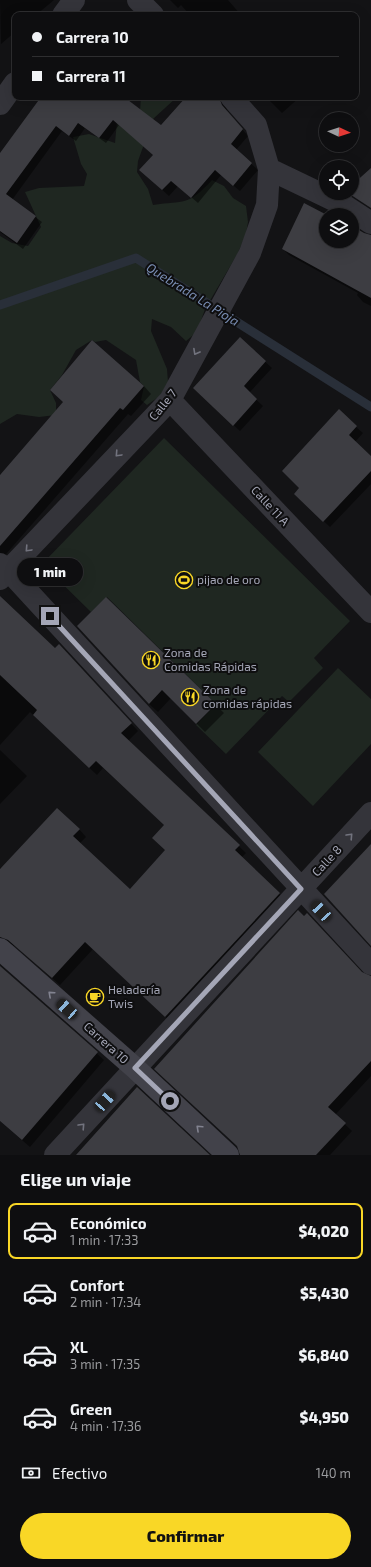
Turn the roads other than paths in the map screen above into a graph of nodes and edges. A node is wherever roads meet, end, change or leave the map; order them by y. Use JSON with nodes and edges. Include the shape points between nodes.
{"nodes":[{"id":1,"x":74,"y":0,"type":"edge"},
{"id":2,"x":138,"y":0,"type":"edge"},
{"id":3,"x":65,"y":12,"type":"edge"},
{"id":4,"x":149,"y":12,"type":"edge"},
{"id":5,"x":12,"y":87,"type":"edge"},
{"id":6,"x":235,"y":100,"type":"edge"},
{"id":7,"x":0,"y":104,"type":"edge"},
{"id":8,"x":269,"y":169,"type":"junction"},
{"id":9,"x":371,"y":223,"type":"edge"},
{"id":10,"x":170,"y":400,"type":"junction"},
{"id":11,"x":3,"y":571,"type":"edge"},
{"id":12,"x":371,"y":612,"type":"edge"},
{"id":13,"x":371,"y":814,"type":"edge"},
{"id":14,"x":301,"y":889,"type":"junction"},
{"id":15,"x":0,"y":949,"type":"edge"},
{"id":16,"x":371,"y":964,"type":"edge"},
{"id":17,"x":135,"y":1068,"type":"junction"},
{"id":18,"x":55,"y":1155,"type":"edge"},
{"id":19,"x":228,"y":1155,"type":"edge"}],
"edges":[{"from":1,"to":3,"type":"street"},
{"from":2,"to":4,"type":"street"},
{"from":5,"to":7,"type":"street"},
{"from":6,"to":8,"type":"street","name":"Calle 7","via":[[256,125]]},
{"from":8,"to":9,"type":"street","via":[[342,204]]},
{"from":8,"to":10,"type":"street","name":"Calle 7","one_way":true,"via":[[267,205],[250,252]]},
{"from":10,"to":11,"type":"street","name":"Calle 7","one_way":true},
{"from":10,"to":12,"type":"street","name":"Calle 11 A"},
{"from":11,"to":14,"type":"street"},
{"from":14,"to":13,"type":"street","name":"Calle 8","one_way":true},
{"from":14,"to":16,"type":"street"},
{"from":14,"to":17,"type":"street","name":"Calle 8"},
{"from":17,"to":15,"type":"main road","name":"Carrera 10","one_way":true},
{"from":18,"to":17,"type":"street","name":"Calle 8","one_way":true},
{"from":19,"to":17,"type":"main road","name":"Carrera 10","one_way":true}]}
